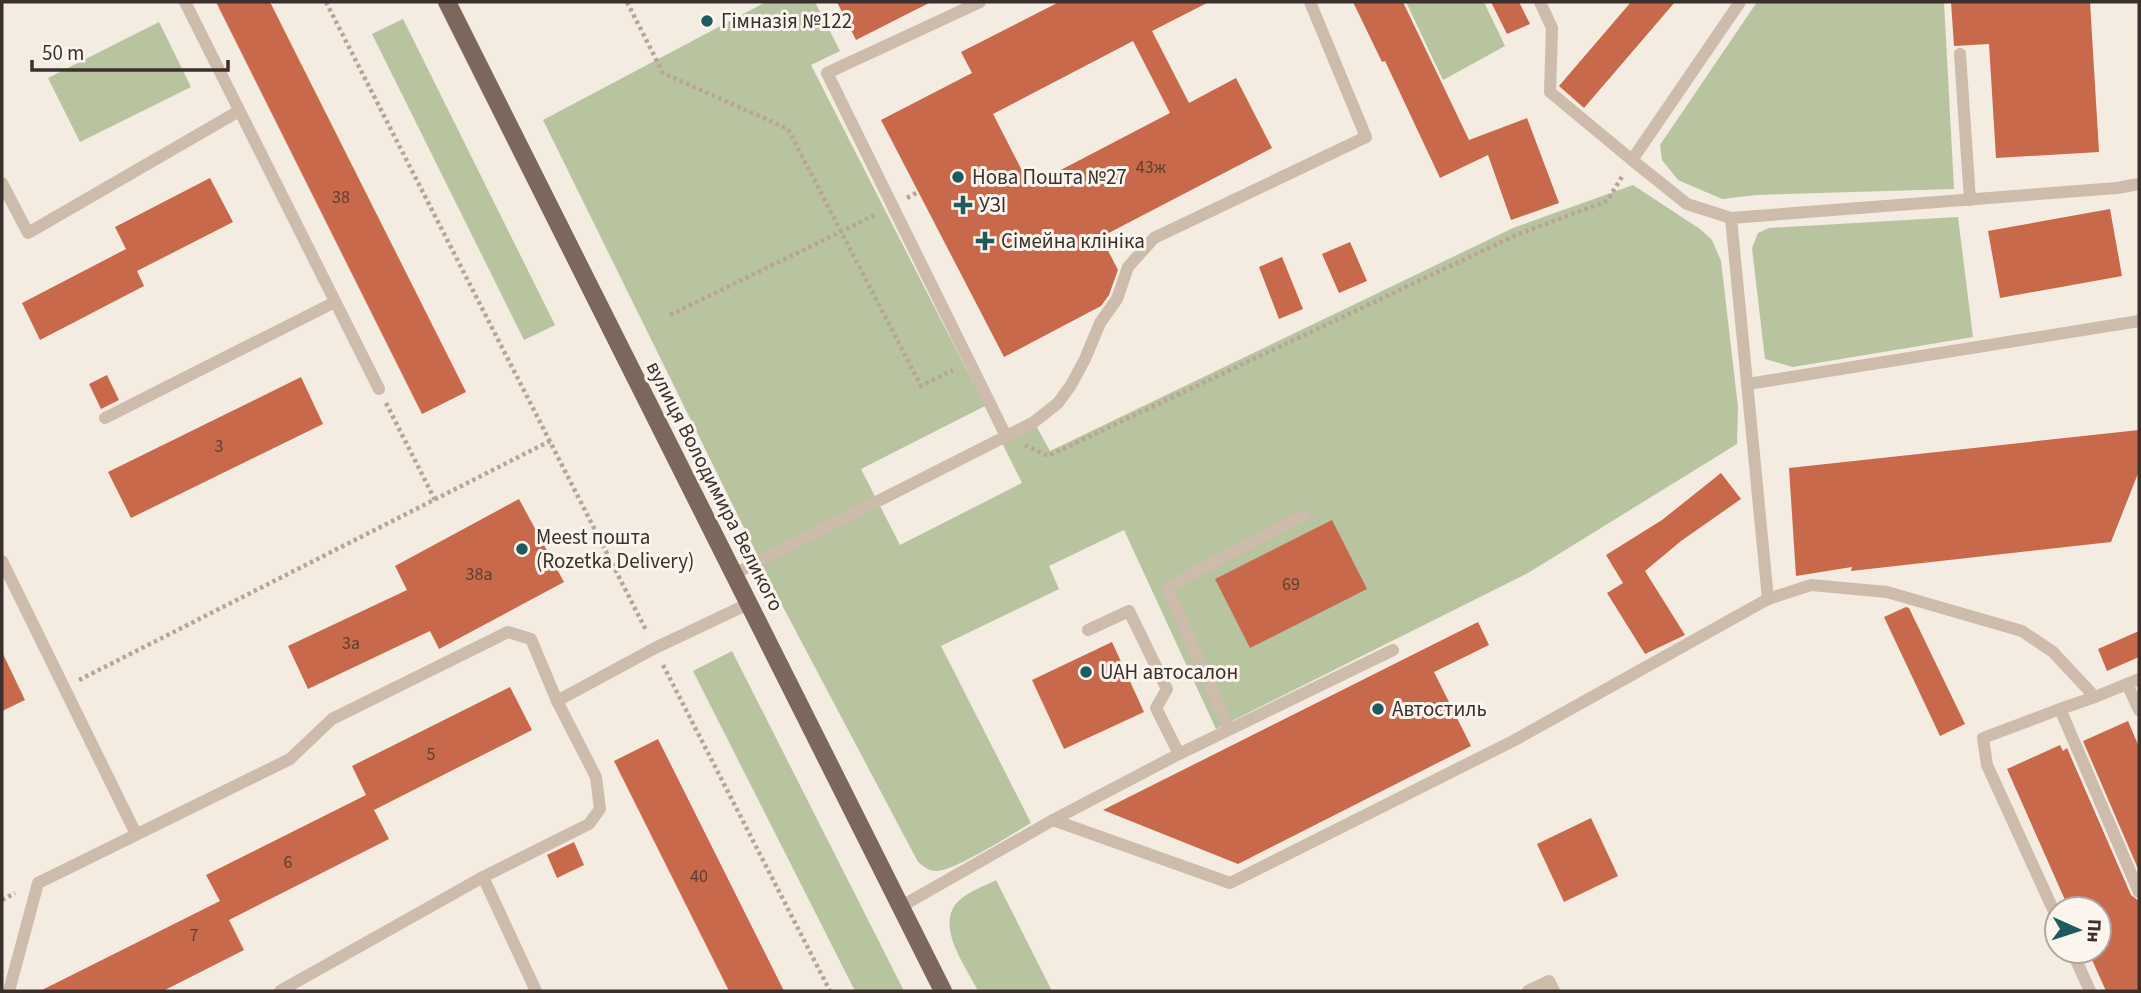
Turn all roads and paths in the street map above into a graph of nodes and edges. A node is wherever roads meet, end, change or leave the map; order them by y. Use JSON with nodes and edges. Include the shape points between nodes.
{"nodes":[{"id":1,"x":185,"y":2,"type":"edge"},
{"id":2,"x":326,"y":2,"type":"edge"},
{"id":3,"x":447,"y":2,"type":"edge"},
{"id":4,"x":627,"y":2,"type":"edge"},
{"id":5,"x":981,"y":2,"type":"edge"},
{"id":6,"x":1310,"y":2,"type":"edge"},
{"id":7,"x":1540,"y":2,"type":"edge"},
{"id":8,"x":1740,"y":2,"type":"edge"},
{"id":9,"x":1960,"y":54,"type":"dead end"},
{"id":10,"x":239,"y":111,"type":"junction"},
{"id":11,"x":1632,"y":160,"type":"junction"},
{"id":12,"x":2,"y":183,"type":"edge"},
{"id":13,"x":2139,"y":184,"type":"edge"},
{"id":14,"x":918,"y":192,"type":"dead end"},
{"id":15,"x":1970,"y":200,"type":"junction"},
{"id":16,"x":892,"y":206,"type":"junction"},
{"id":17,"x":1731,"y":218,"type":"junction"},
{"id":18,"x":842,"y":232,"type":"junction"},
{"id":19,"x":335,"y":302,"type":"junction"},
{"id":20,"x":670,"y":315,"type":"dead end"},
{"id":21,"x":2139,"y":321,"type":"edge"},
{"id":22,"x":969,"y":361,"type":"junction"},
{"id":23,"x":1748,"y":384,"type":"junction"},
{"id":24,"x":379,"y":389,"type":"joint"},
{"id":25,"x":105,"y":418,"type":"dead end"},
{"id":26,"x":1006,"y":436,"type":"junction"},
{"id":27,"x":550,"y":441,"type":"junction"},
{"id":28,"x":435,"y":500,"type":"junction"},
{"id":29,"x":1304,"y":515,"type":"dead end"},
{"id":30,"x":2,"y":561,"type":"edge"},
{"id":31,"x":734,"y":574,"type":"junction"},
{"id":32,"x":1768,"y":599,"type":"junction"},
{"id":33,"x":748,"y":604,"type":"junction"},
{"id":34,"x":1088,"y":630,"type":"dead end"},
{"id":35,"x":655,"y":648,"type":"junction"},
{"id":36,"x":1393,"y":650,"type":"dead end"},
{"id":37,"x":2133,"y":681,"type":"edge"},
{"id":38,"x":64,"y":688,"type":"junction"},
{"id":39,"x":2095,"y":696,"type":"junction"},
{"id":40,"x":556,"y":701,"type":"junction"},
{"id":41,"x":2060,"y":709,"type":"junction"},
{"id":42,"x":2139,"y":710,"type":"edge"},
{"id":43,"x":1229,"y":729,"type":"junction"},
{"id":44,"x":1179,"y":754,"type":"junction"},
{"id":45,"x":1054,"y":820,"type":"junction"},
{"id":46,"x":136,"y":835,"type":"junction"},
{"id":47,"x":483,"y":877,"type":"junction"},
{"id":48,"x":2139,"y":892,"type":"edge"},
{"id":49,"x":2046,"y":895,"type":"edge"},
{"id":50,"x":901,"y":907,"type":"junction"},
{"id":51,"x":2078,"y":965,"type":"edge"},
{"id":52,"x":9,"y":991,"type":"edge"},
{"id":53,"x":280,"y":991,"type":"edge"},
{"id":54,"x":536,"y":991,"type":"edge"},
{"id":55,"x":830,"y":991,"type":"edge"},
{"id":56,"x":943,"y":991,"type":"edge"},
{"id":57,"x":1528,"y":991,"type":"edge"},
{"id":58,"x":1554,"y":991,"type":"edge"},
{"id":59,"x":2090,"y":991,"type":"edge"}],
"edges":[{"from":1,"to":10,"type":"lane"},
{"from":2,"to":27,"type":"path"},
{"from":3,"to":31,"type":"main road","name":"вулиця Володимира Великого"},
{"from":4,"to":18,"type":"path","via":[[663,73],[788,129]]},
{"from":5,"to":16,"type":"lane","via":[[827,73]]},
{"from":6,"to":26,"type":"lane","via":[[1366,136],[1154,238],[1128,267],[1117,299],[1058,403]]},
{"from":7,"to":11,"type":"lane","via":[[1552,29],[1550,92]]},
{"from":8,"to":11,"type":"lane"},
{"from":9,"to":15,"type":"lane"},
{"from":10,"to":12,"type":"lane","via":[[28,233]]},
{"from":10,"to":19,"type":"lane"},
{"from":11,"to":17,"type":"lane","via":[[1687,204]]},
{"from":11,"to":26,"type":"path","via":[[1607,201],[1516,234],[1048,456]]},
{"from":13,"to":15,"type":"lane"},
{"from":14,"to":16,"type":"path"},
{"from":15,"to":17,"type":"lane"},
{"from":16,"to":18,"type":"path"},
{"from":16,"to":22,"type":"lane"},
{"from":17,"to":23,"type":"lane"},
{"from":18,"to":20,"type":"path"},
{"from":18,"to":22,"type":"path","via":[[921,386]]},
{"from":19,"to":24,"type":"lane"},
{"from":19,"to":25,"type":"lane"},
{"from":21,"to":23,"type":"lane"},
{"from":22,"to":26,"type":"lane"},
{"from":23,"to":32,"type":"lane"},
{"from":24,"to":28,"type":"path"},
{"from":26,"to":31,"type":"lane"},
{"from":27,"to":28,"type":"path"},
{"from":27,"to":35,"type":"path"},
{"from":28,"to":38,"type":"path"},
{"from":29,"to":43,"type":"lane","via":[[1167,587]]},
{"from":30,"to":38,"type":"lane"},
{"from":31,"to":33,"type":"main road","name":"вулиця Володимира Великого"},
{"from":32,"to":39,"type":"lane","via":[[1811,585],[1887,592],[2022,631],[2053,652]]},
{"from":32,"to":45,"type":"lane","via":[[1515,740],[1230,883]]},
{"from":33,"to":35,"type":"lane"},
{"from":33,"to":50,"type":"main road","name":"вулиця Володимира Великого"},
{"from":34,"to":44,"type":"lane","via":[[1129,611],[1167,689],[1156,708]]},
{"from":35,"to":40,"type":"lane"},
{"from":35,"to":55,"type":"path"},
{"from":36,"to":43,"type":"lane"},
{"from":37,"to":39,"type":"lane"},
{"from":37,"to":42,"type":"lane"},
{"from":38,"to":46,"type":"lane"},
{"from":39,"to":41,"type":"lane"},
{"from":40,"to":46,"type":"lane","via":[[531,639],[508,632],[332,719],[290,759]]},
{"from":40,"to":47,"type":"lane","via":[[596,777],[600,809],[589,824]]},
{"from":41,"to":48,"type":"lane"},
{"from":41,"to":49,"type":"lane","via":[[1983,738],[1987,765]]},
{"from":43,"to":44,"type":"lane"},
{"from":44,"to":45,"type":"lane"},
{"from":45,"to":50,"type":"lane"},
{"from":46,"to":52,"type":"lane","via":[[38,883]]},
{"from":47,"to":53,"type":"lane"},
{"from":47,"to":54,"type":"lane"},
{"from":50,"to":56,"type":"main road","name":"вулиця Володимира Великого"},
{"from":51,"to":59,"type":"lane"},
{"from":57,"to":58,"type":"lane","via":[[1549,981]]}]}
